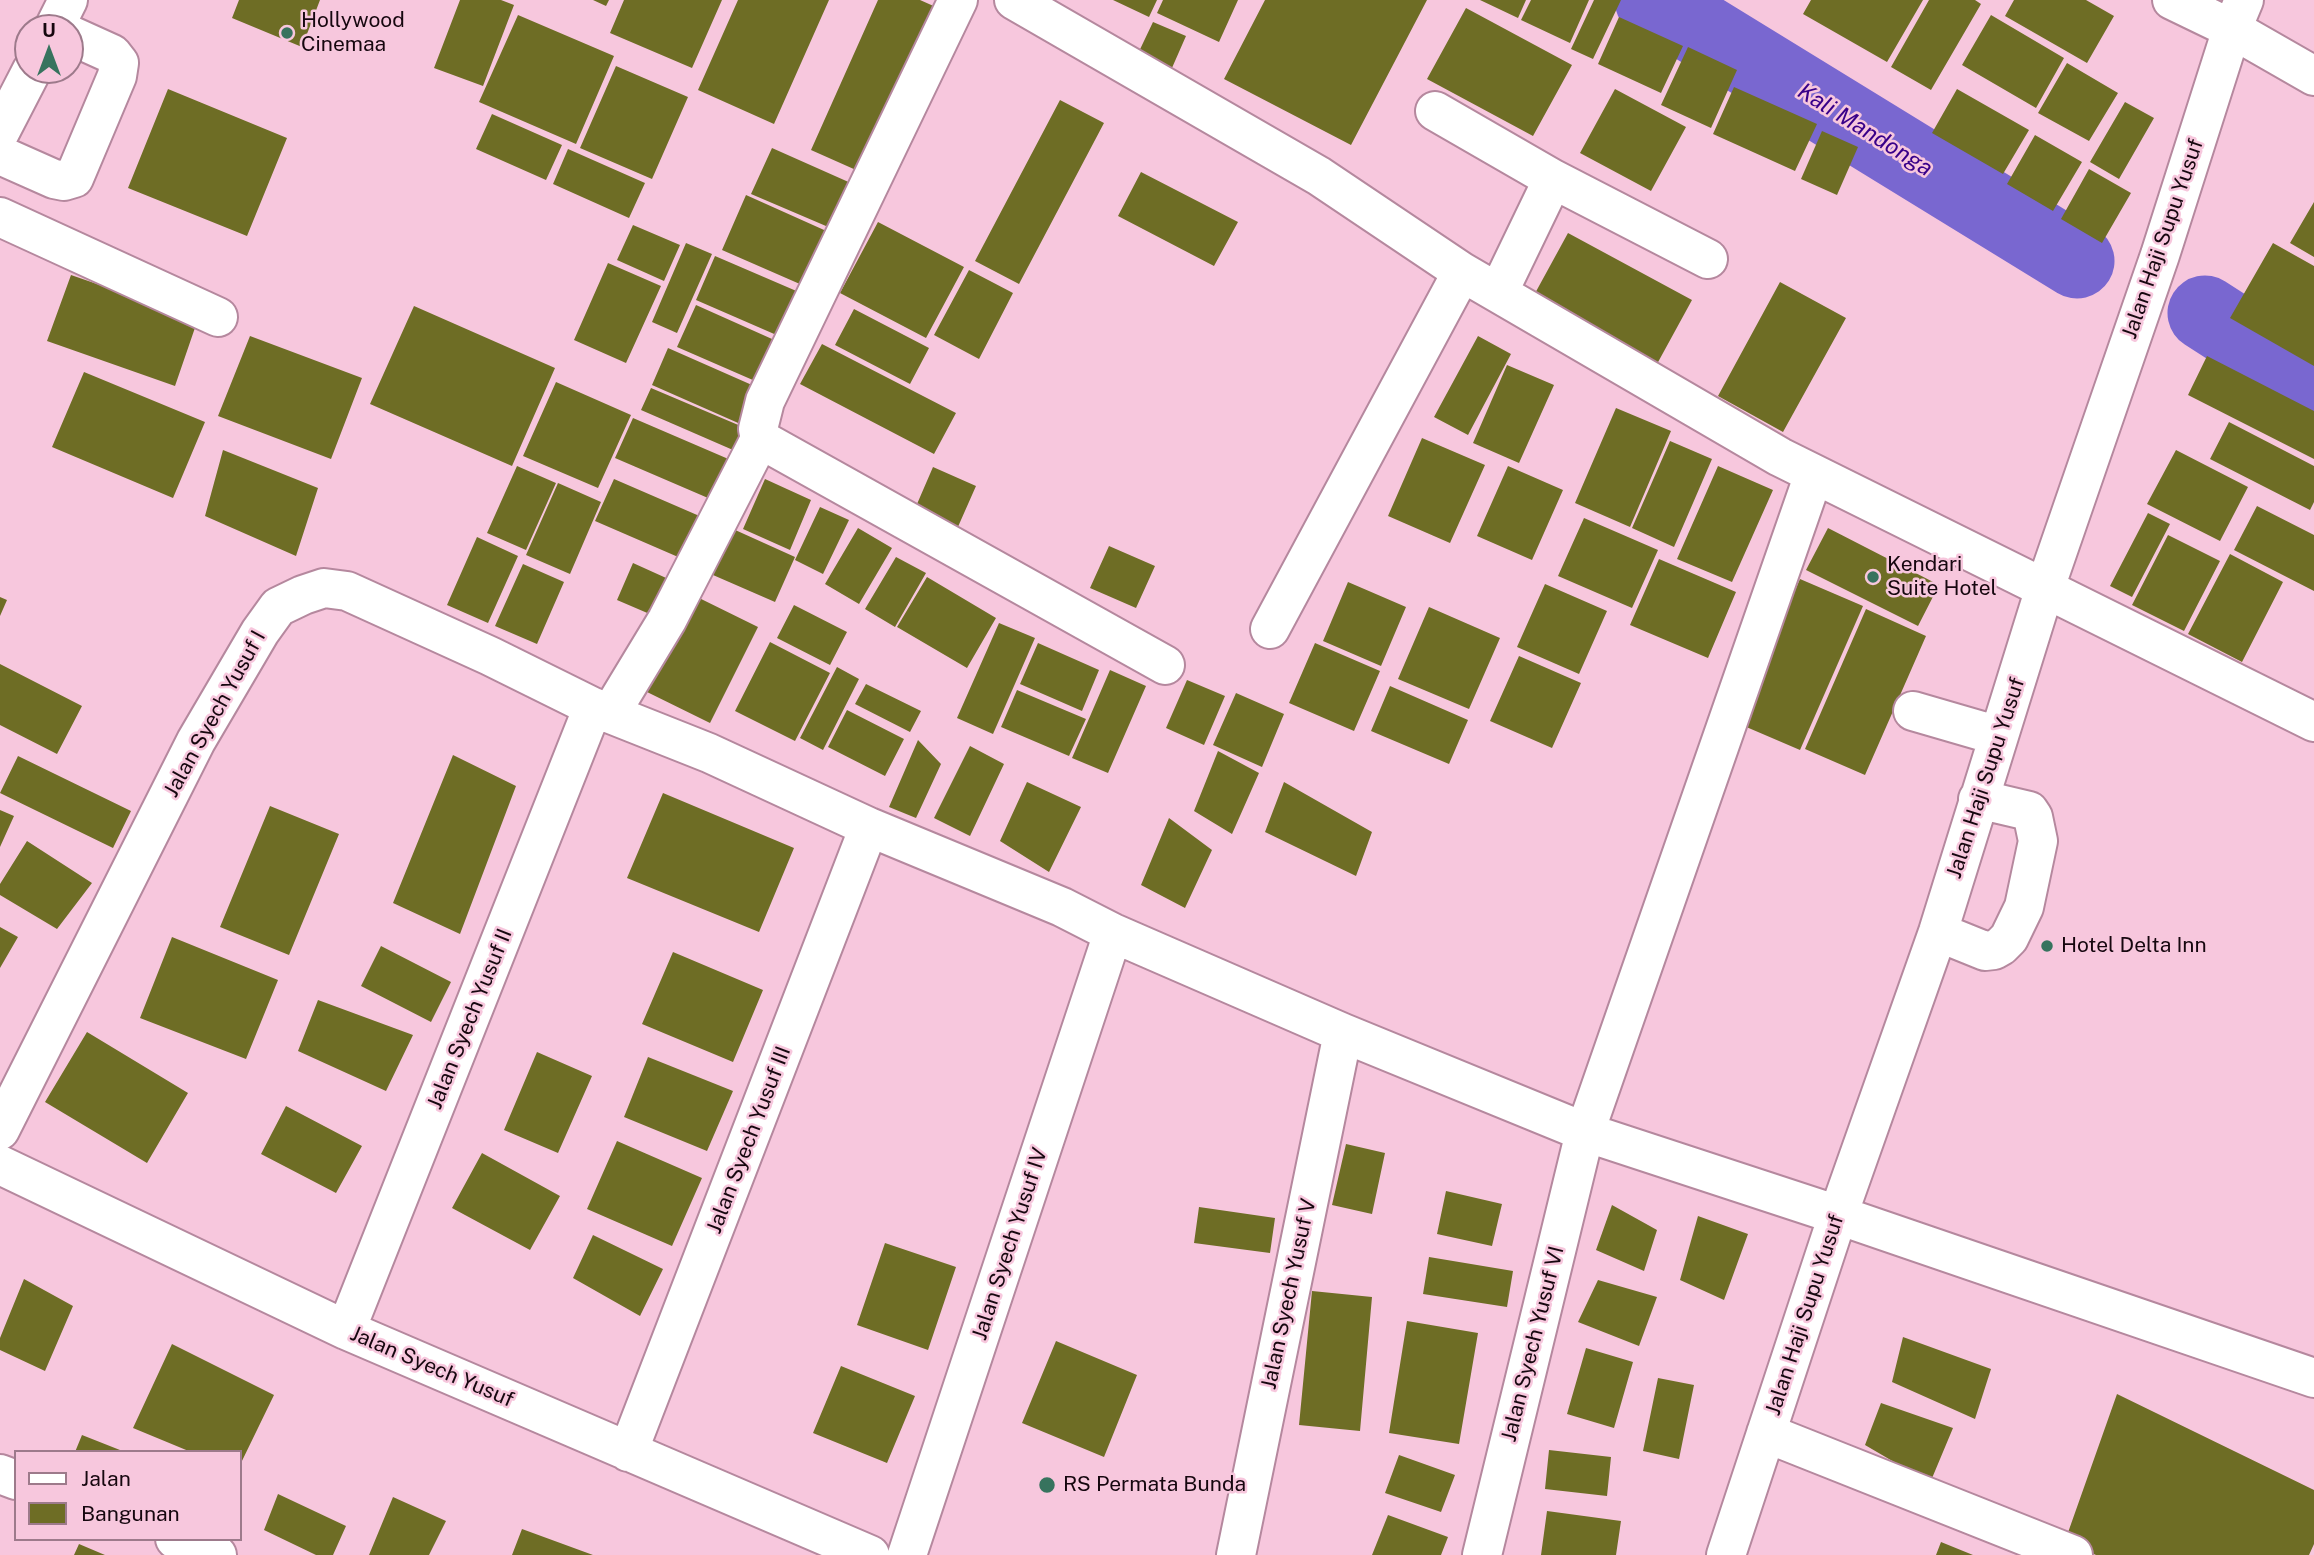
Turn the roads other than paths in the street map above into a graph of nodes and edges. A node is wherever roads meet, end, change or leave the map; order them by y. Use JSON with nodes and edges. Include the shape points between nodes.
{"nodes":[{"id":1,"x":958,"y":0,"type":"edge"},
{"id":2,"x":1014,"y":0,"type":"edge"},
{"id":3,"x":2172,"y":0,"type":"edge"},
{"id":4,"x":2238,"y":14,"type":"edge"},
{"id":5,"x":84,"y":41,"type":"edge"},
{"id":6,"x":2314,"y":76,"type":"edge"},
{"id":7,"x":25,"y":84,"type":"edge"},
{"id":8,"x":1435,"y":111,"type":"dead end"},
{"id":9,"x":0,"y":132,"type":"edge"},
{"id":10,"x":0,"y":155,"type":"edge"},
{"id":11,"x":1553,"y":179,"type":"junction"},
{"id":12,"x":0,"y":217,"type":"edge"},
{"id":13,"x":1709,"y":258,"type":"dead end"},
{"id":14,"x":1462,"y":272,"type":"junction"},
{"id":15,"x":1499,"y":293,"type":"junction"},
{"id":16,"x":218,"y":317,"type":"dead end"},
{"id":17,"x":760,"y":439,"type":"junction"},
{"id":18,"x":1814,"y":474,"type":"junction"},
{"id":19,"x":2045,"y":589,"type":"junction"},
{"id":20,"x":1270,"y":629,"type":"dead end"},
{"id":21,"x":1165,"y":665,"type":"dead end"},
{"id":22,"x":601,"y":711,"type":"junction"},
{"id":23,"x":1913,"y":711,"type":"dead end"},
{"id":24,"x":2314,"y":722,"type":"edge"},
{"id":25,"x":1999,"y":736,"type":"junction"},
{"id":26,"x":1978,"y":799,"type":"junction"},
{"id":27,"x":869,"y":827,"type":"junction"},
{"id":28,"x":1938,"y":932,"type":"junction"},
{"id":29,"x":1113,"y":933,"type":"junction"},
{"id":30,"x":1343,"y":1033,"type":"junction"},
{"id":31,"x":0,"y":1130,"type":"edge"},
{"id":32,"x":1585,"y":1132,"type":"junction"},
{"id":33,"x":0,"y":1165,"type":"edge"},
{"id":34,"x":1838,"y":1215,"type":"junction"},
{"id":35,"x":346,"y":1330,"type":"junction"},
{"id":36,"x":2314,"y":1378,"type":"edge"},
{"id":37,"x":1766,"y":1433,"type":"junction"},
{"id":38,"x":628,"y":1452,"type":"junction"},
{"id":39,"x":180,"y":1541,"type":"edge"},
{"id":40,"x":217,"y":1555,"type":"edge"},
{"id":41,"x":870,"y":1555,"type":"edge"},
{"id":42,"x":906,"y":1555,"type":"edge"},
{"id":43,"x":1236,"y":1555,"type":"edge"},
{"id":44,"x":1482,"y":1555,"type":"edge"},
{"id":45,"x":1726,"y":1555,"type":"edge"},
{"id":46,"x":2073,"y":1555,"type":"edge"}],
"edges":[{"from":1,"to":17,"type":"street","via":[[765,401]]},
{"from":2,"to":14,"type":"street","via":[[1318,176]]},
{"from":3,"to":4,"type":"street"},
{"from":4,"to":6,"type":"street"},
{"from":4,"to":19,"type":"street","name":"Jalan Haji Supu Yusuf","via":[[2161,255]]},
{"from":5,"to":10,"type":"street","via":[[112,54],[119,63],[74,178],[54,179]]},
{"from":7,"to":9,"type":"street"},
{"from":8,"to":11,"type":"street"},
{"from":11,"to":13,"type":"street"},
{"from":11,"to":15,"type":"street"},
{"from":12,"to":16,"type":"street"},
{"from":14,"to":15,"type":"street"},
{"from":14,"to":20,"type":"street"},
{"from":15,"to":18,"type":"street"},
{"from":17,"to":21,"type":"street"},
{"from":17,"to":22,"type":"street","name":"Jalan Syech Yusuf II","via":[[667,620]]},
{"from":18,"to":19,"type":"street"},
{"from":18,"to":32,"type":"street","name":"Jalan Syech Yusuf VI"},
{"from":19,"to":24,"type":"street"},
{"from":19,"to":25,"type":"street","name":"Jalan Haji Supu Yusuf"},
{"from":22,"to":27,"type":"street","name":"Jalan Syech Yusuf I","via":[[709,753]]},
{"from":22,"to":31,"type":"street","name":"Jalan Syech Yusuf I","via":[[347,591],[324,589],[278,607],[196,741]]},
{"from":22,"to":35,"type":"street","name":"Jalan Syech Yusuf II"},
{"from":23,"to":25,"type":"street"},
{"from":25,"to":26,"type":"street","name":"Jalan Haji Supu Yusuf"},
{"from":26,"to":28,"type":"street","name":"Jalan Haji Supu Yusuf"},
{"from":26,"to":28,"type":"street","via":[[2029,811],[2033,817],[2038,841],[2024,907],[2009,938],[1994,950],[1985,951]]},
{"from":27,"to":29,"type":"street","name":"Jalan Syech Yusuf I","via":[[1062,907]]},
{"from":27,"to":38,"type":"street","name":"Jalan Syech Yusuf III"},
{"from":28,"to":34,"type":"street","name":"Jalan Haji Supu Yusuf"},
{"from":29,"to":30,"type":"street","name":"Jalan Syech Yusuf I"},
{"from":29,"to":42,"type":"street","name":"Jalan Syech Yusuf IV"},
{"from":30,"to":32,"type":"street","name":"Jalan Syech Yusuf I"},
{"from":30,"to":43,"type":"street","name":"Jalan Syech Yusuf V"},
{"from":32,"to":34,"type":"street","name":"Jalan Syech Yusuf I"},
{"from":32,"to":44,"type":"street","name":"Jalan Syech Yusuf VI"},
{"from":33,"to":35,"type":"street","name":"Jalan Syech Yusuf"},
{"from":34,"to":36,"type":"street","name":"Jalan Syech Yusuf I"},
{"from":34,"to":37,"type":"street","name":"Jalan Haji Supu Yusuf"},
{"from":35,"to":38,"type":"street","name":"Jalan Syech Yusuf"},
{"from":37,"to":45,"type":"street","name":"Jalan Haji Supu Yusuf"},
{"from":37,"to":46,"type":"street"},
{"from":38,"to":41,"type":"street","name":"Jalan Syech Yusuf"},
{"from":39,"to":40,"type":"street"}]}
